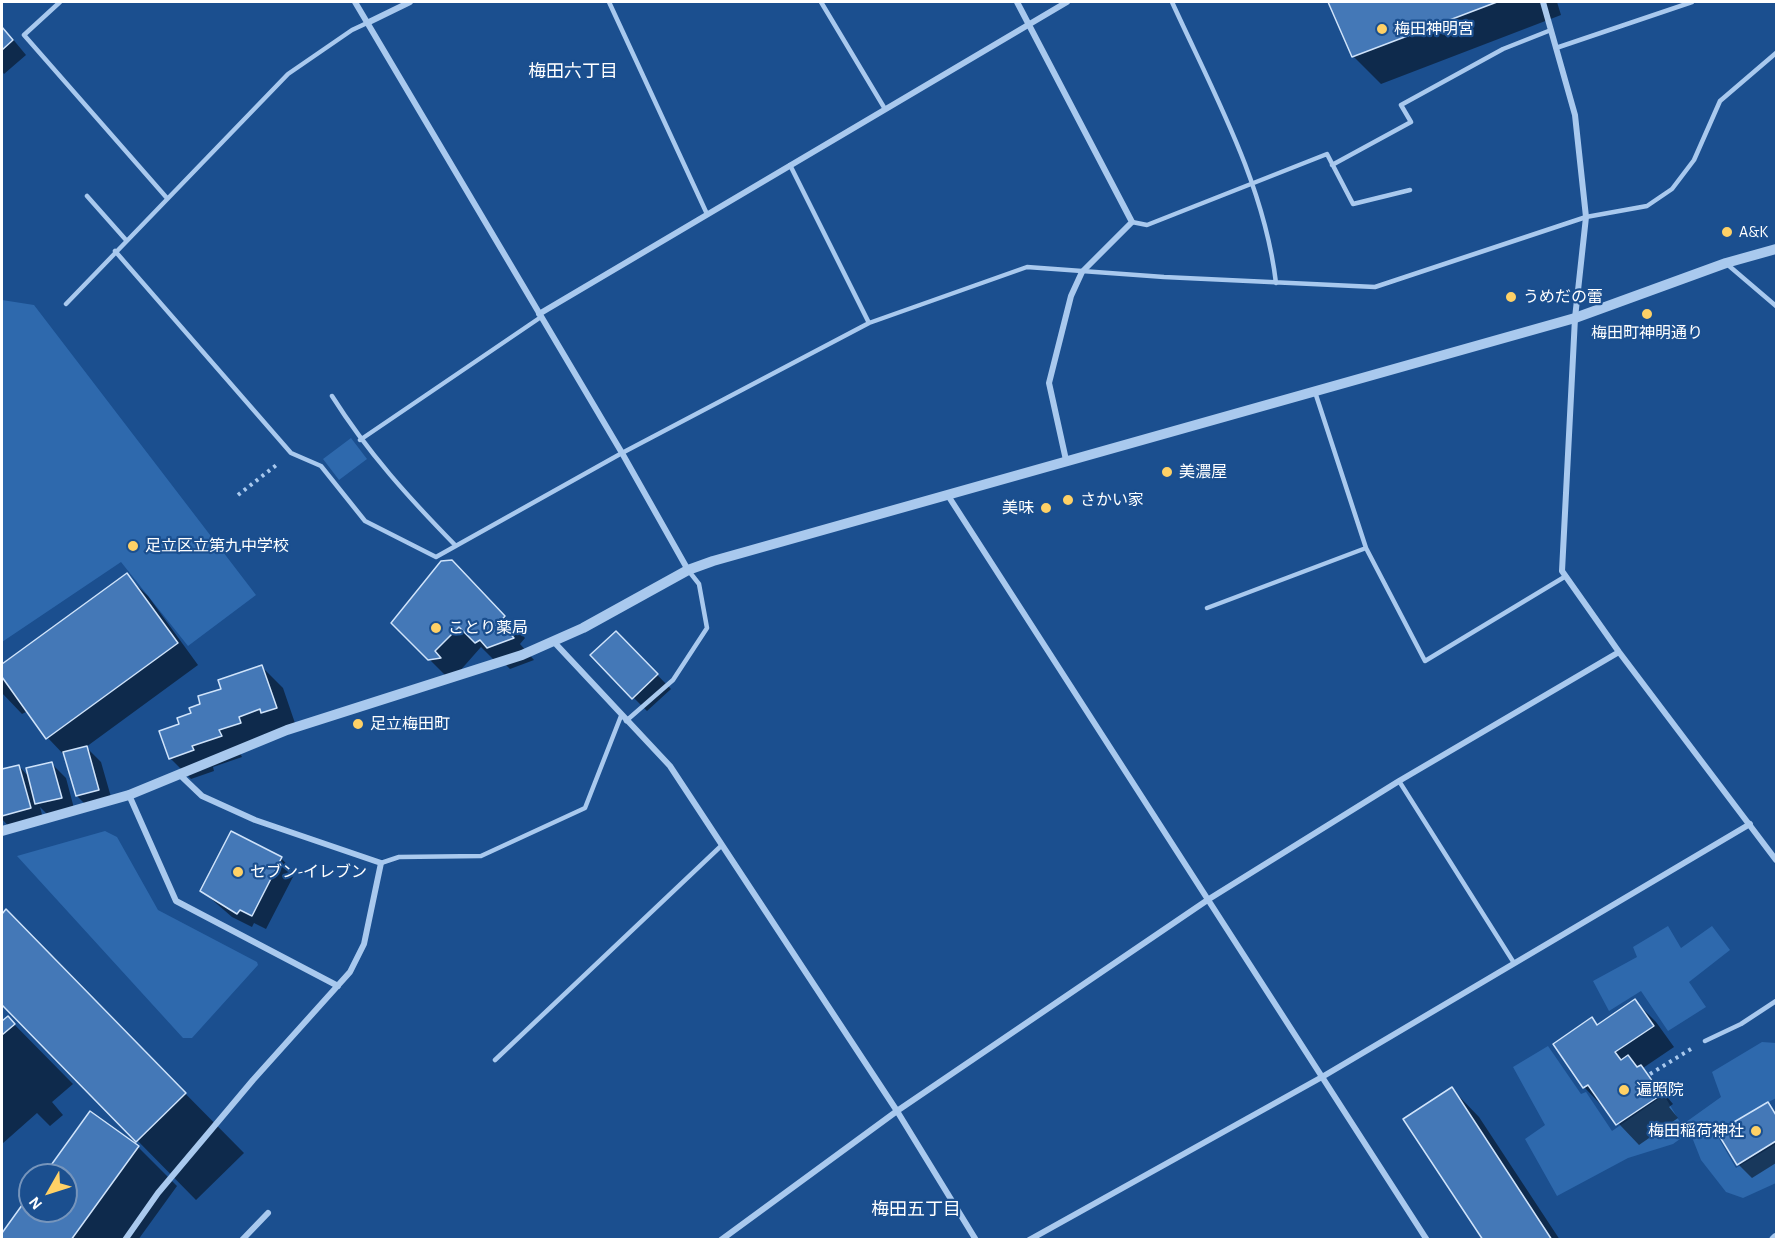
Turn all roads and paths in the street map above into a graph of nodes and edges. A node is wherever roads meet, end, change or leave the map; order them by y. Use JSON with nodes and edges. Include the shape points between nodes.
{"nodes":[{"id":1,"x":60,"y":2,"type":"edge"},
{"id":2,"x":354,"y":2,"type":"edge"},
{"id":3,"x":410,"y":2,"type":"edge"},
{"id":4,"x":609,"y":2,"type":"edge"},
{"id":5,"x":820,"y":2,"type":"edge"},
{"id":6,"x":1017,"y":2,"type":"edge"},
{"id":7,"x":1067,"y":2,"type":"edge"},
{"id":8,"x":1172,"y":2,"type":"edge"},
{"id":9,"x":1543,"y":2,"type":"edge"},
{"id":10,"x":1692,"y":2,"type":"edge"},
{"id":11,"x":368,"y":23,"type":"junction"},
{"id":12,"x":1030,"y":24,"type":"junction"},
{"id":13,"x":1551,"y":30,"type":"junction"},
{"id":14,"x":1556,"y":48,"type":"junction"},
{"id":15,"x":1776,"y":53,"type":"edge"},
{"id":16,"x":885,"y":109,"type":"junction"},
{"id":17,"x":790,"y":165,"type":"junction"},
{"id":18,"x":1332,"y":165,"type":"junction"},
{"id":19,"x":1254,"y":183,"type":"junction"},
{"id":20,"x":1410,"y":190,"type":"dead end"},
{"id":21,"x":87,"y":196,"type":"dead end"},
{"id":22,"x":166,"y":197,"type":"junction"},
{"id":23,"x":707,"y":214,"type":"junction"},
{"id":24,"x":1586,"y":217,"type":"junction"},
{"id":25,"x":1132,"y":222,"type":"junction"},
{"id":26,"x":126,"y":240,"type":"junction"},
{"id":27,"x":1776,"y":249,"type":"edge"},
{"id":28,"x":115,"y":251,"type":"junction"},
{"id":29,"x":1726,"y":263,"type":"junction"},
{"id":30,"x":1082,"y":272,"type":"junction"},
{"id":31,"x":1276,"y":283,"type":"junction"},
{"id":32,"x":66,"y":304,"type":"dead end"},
{"id":33,"x":1776,"y":306,"type":"edge"},
{"id":34,"x":540,"y":315,"type":"junction"},
{"id":35,"x":1575,"y":318,"type":"junction"},
{"id":36,"x":869,"y":323,"type":"junction"},
{"id":37,"x":1315,"y":392,"type":"junction"},
{"id":38,"x":332,"y":396,"type":"dead end"},
{"id":39,"x":360,"y":440,"type":"junction"},
{"id":40,"x":291,"y":453,"type":"junction"},
{"id":41,"x":622,"y":453,"type":"junction"},
{"id":42,"x":1066,"y":460,"type":"junction"},
{"id":43,"x":947,"y":494,"type":"junction"},
{"id":44,"x":238,"y":495,"type":"dead end"},
{"id":45,"x":456,"y":546,"type":"junction"},
{"id":46,"x":1366,"y":548,"type":"junction"},
{"id":47,"x":688,"y":570,"type":"junction"},
{"id":48,"x":1566,"y":576,"type":"junction"},
{"id":49,"x":1207,"y":608,"type":"dead end"},
{"id":50,"x":554,"y":642,"type":"junction"},
{"id":51,"x":1619,"y":652,"type":"junction"},
{"id":52,"x":621,"y":716,"type":"junction"},
{"id":53,"x":626,"y":722,"type":"junction"},
{"id":54,"x":179,"y":774,"type":"junction"},
{"id":55,"x":1399,"y":781,"type":"junction"},
{"id":56,"x":129,"y":795,"type":"junction"},
{"id":57,"x":1749,"y":824,"type":"junction"},
{"id":58,"x":2,"y":831,"type":"edge"},
{"id":59,"x":720,"y":846,"type":"junction"},
{"id":60,"x":1776,"y":860,"type":"edge"},
{"id":61,"x":381,"y":863,"type":"junction"},
{"id":62,"x":1209,"y":899,"type":"junction"},
{"id":63,"x":1514,"y":963,"type":"junction"},
{"id":64,"x":338,"y":986,"type":"junction"},
{"id":65,"x":1776,"y":1001,"type":"edge"},
{"id":66,"x":1705,"y":1041,"type":"joint"},
{"id":67,"x":495,"y":1060,"type":"dead end"},
{"id":68,"x":1650,"y":1074,"type":"dead end"},
{"id":69,"x":1322,"y":1077,"type":"junction"},
{"id":70,"x":897,"y":1111,"type":"junction"},
{"id":71,"x":268,"y":1213,"type":"dead end"},
{"id":72,"x":125,"y":1239,"type":"edge"},
{"id":73,"x":242,"y":1239,"type":"edge"},
{"id":74,"x":721,"y":1239,"type":"edge"},
{"id":75,"x":976,"y":1239,"type":"edge"},
{"id":76,"x":1029,"y":1239,"type":"edge"},
{"id":77,"x":1427,"y":1239,"type":"edge"}],
"edges":[{"from":1,"to":22,"type":"lane","via":[[24,35]]},
{"from":2,"to":11,"type":"street"},
{"from":3,"to":11,"type":"street"},
{"from":4,"to":23,"type":"lane"},
{"from":5,"to":16,"type":"lane"},
{"from":6,"to":12,"type":"street"},
{"from":7,"to":12,"type":"street"},
{"from":8,"to":19,"type":"lane"},
{"from":9,"to":13,"type":"street"},
{"from":10,"to":14,"type":"lane"},
{"from":11,"to":22,"type":"lane","via":[[288,74]]},
{"from":11,"to":34,"type":"street"},
{"from":12,"to":16,"type":"street"},
{"from":12,"to":25,"type":"street"},
{"from":13,"to":14,"type":"street"},
{"from":13,"to":18,"type":"lane","via":[[1503,49],[1401,105],[1411,122]]},
{"from":14,"to":24,"type":"street","via":[[1575,115]]},
{"from":15,"to":24,"type":"lane","via":[[1719,101],[1694,160],[1672,189],[1647,206]]},
{"from":16,"to":17,"type":"street"},
{"from":17,"to":23,"type":"street"},
{"from":17,"to":36,"type":"lane"},
{"from":18,"to":19,"type":"lane","via":[[1327,154]]},
{"from":18,"to":20,"type":"lane","via":[[1353,204]]},
{"from":19,"to":25,"type":"lane","via":[[1147,225]]},
{"from":19,"to":31,"type":"lane","via":[[1272,243]]},
{"from":21,"to":26,"type":"lane"},
{"from":22,"to":26,"type":"lane"},
{"from":23,"to":34,"type":"street"},
{"from":24,"to":31,"type":"lane","via":[[1375,287]]},
{"from":24,"to":35,"type":"street"},
{"from":25,"to":30,"type":"street"},
{"from":26,"to":28,"type":"lane"},
{"from":27,"to":29,"type":"street"},
{"from":28,"to":32,"type":"lane"},
{"from":28,"to":40,"type":"lane"},
{"from":29,"to":33,"type":"lane"},
{"from":29,"to":35,"type":"street"},
{"from":30,"to":31,"type":"lane"},
{"from":30,"to":36,"type":"lane","via":[[1027,267]]},
{"from":30,"to":42,"type":"street","via":[[1071,296],[1049,383]]},
{"from":34,"to":39,"type":"lane"},
{"from":34,"to":41,"type":"street"},
{"from":35,"to":37,"type":"street"},
{"from":35,"to":48,"type":"street","via":[[1562,571]]},
{"from":36,"to":41,"type":"lane"},
{"from":37,"to":42,"type":"street"},
{"from":37,"to":46,"type":"lane"},
{"from":38,"to":39,"type":"lane"},
{"from":39,"to":45,"type":"lane"},
{"from":40,"to":44,"type":"path"},
{"from":40,"to":45,"type":"lane","via":[[321,466],[364,521],[436,557]]},
{"from":41,"to":45,"type":"lane"},
{"from":41,"to":47,"type":"street"},
{"from":42,"to":43,"type":"street"},
{"from":43,"to":47,"type":"street"},
{"from":43,"to":62,"type":"street"},
{"from":46,"to":48,"type":"lane","via":[[1425,661]]},
{"from":46,"to":49,"type":"lane"},
{"from":47,"to":50,"type":"street"},
{"from":47,"to":53,"type":"lane","via":[[699,584],[707,628],[673,680]]},
{"from":48,"to":51,"type":"street"},
{"from":50,"to":52,"type":"street"},
{"from":50,"to":54,"type":"street","via":[[287,730]]},
{"from":51,"to":55,"type":"street"},
{"from":51,"to":57,"type":"street"},
{"from":52,"to":53,"type":"street"},
{"from":52,"to":61,"type":"lane","via":[[585,808],[481,856],[399,857]]},
{"from":53,"to":59,"type":"street","via":[[670,766]]},
{"from":54,"to":56,"type":"street"},
{"from":54,"to":61,"type":"street","via":[[202,796],[255,820]]},
{"from":55,"to":62,"type":"street"},
{"from":55,"to":63,"type":"lane"},
{"from":56,"to":58,"type":"street"},
{"from":56,"to":64,"type":"street","via":[[176,901]]},
{"from":57,"to":60,"type":"street"},
{"from":57,"to":63,"type":"street"},
{"from":59,"to":67,"type":"lane"},
{"from":59,"to":70,"type":"street"},
{"from":61,"to":64,"type":"street","via":[[364,944]]},
{"from":62,"to":69,"type":"street"},
{"from":62,"to":70,"type":"street"},
{"from":63,"to":69,"type":"street"},
{"from":64,"to":72,"type":"street","via":[[253,1080]]},
{"from":65,"to":66,"type":"lane"},
{"from":66,"to":68,"type":"path"},
{"from":69,"to":76,"type":"street"},
{"from":69,"to":77,"type":"street"},
{"from":70,"to":74,"type":"street"},
{"from":70,"to":75,"type":"street"},
{"from":71,"to":73,"type":"street"}]}
